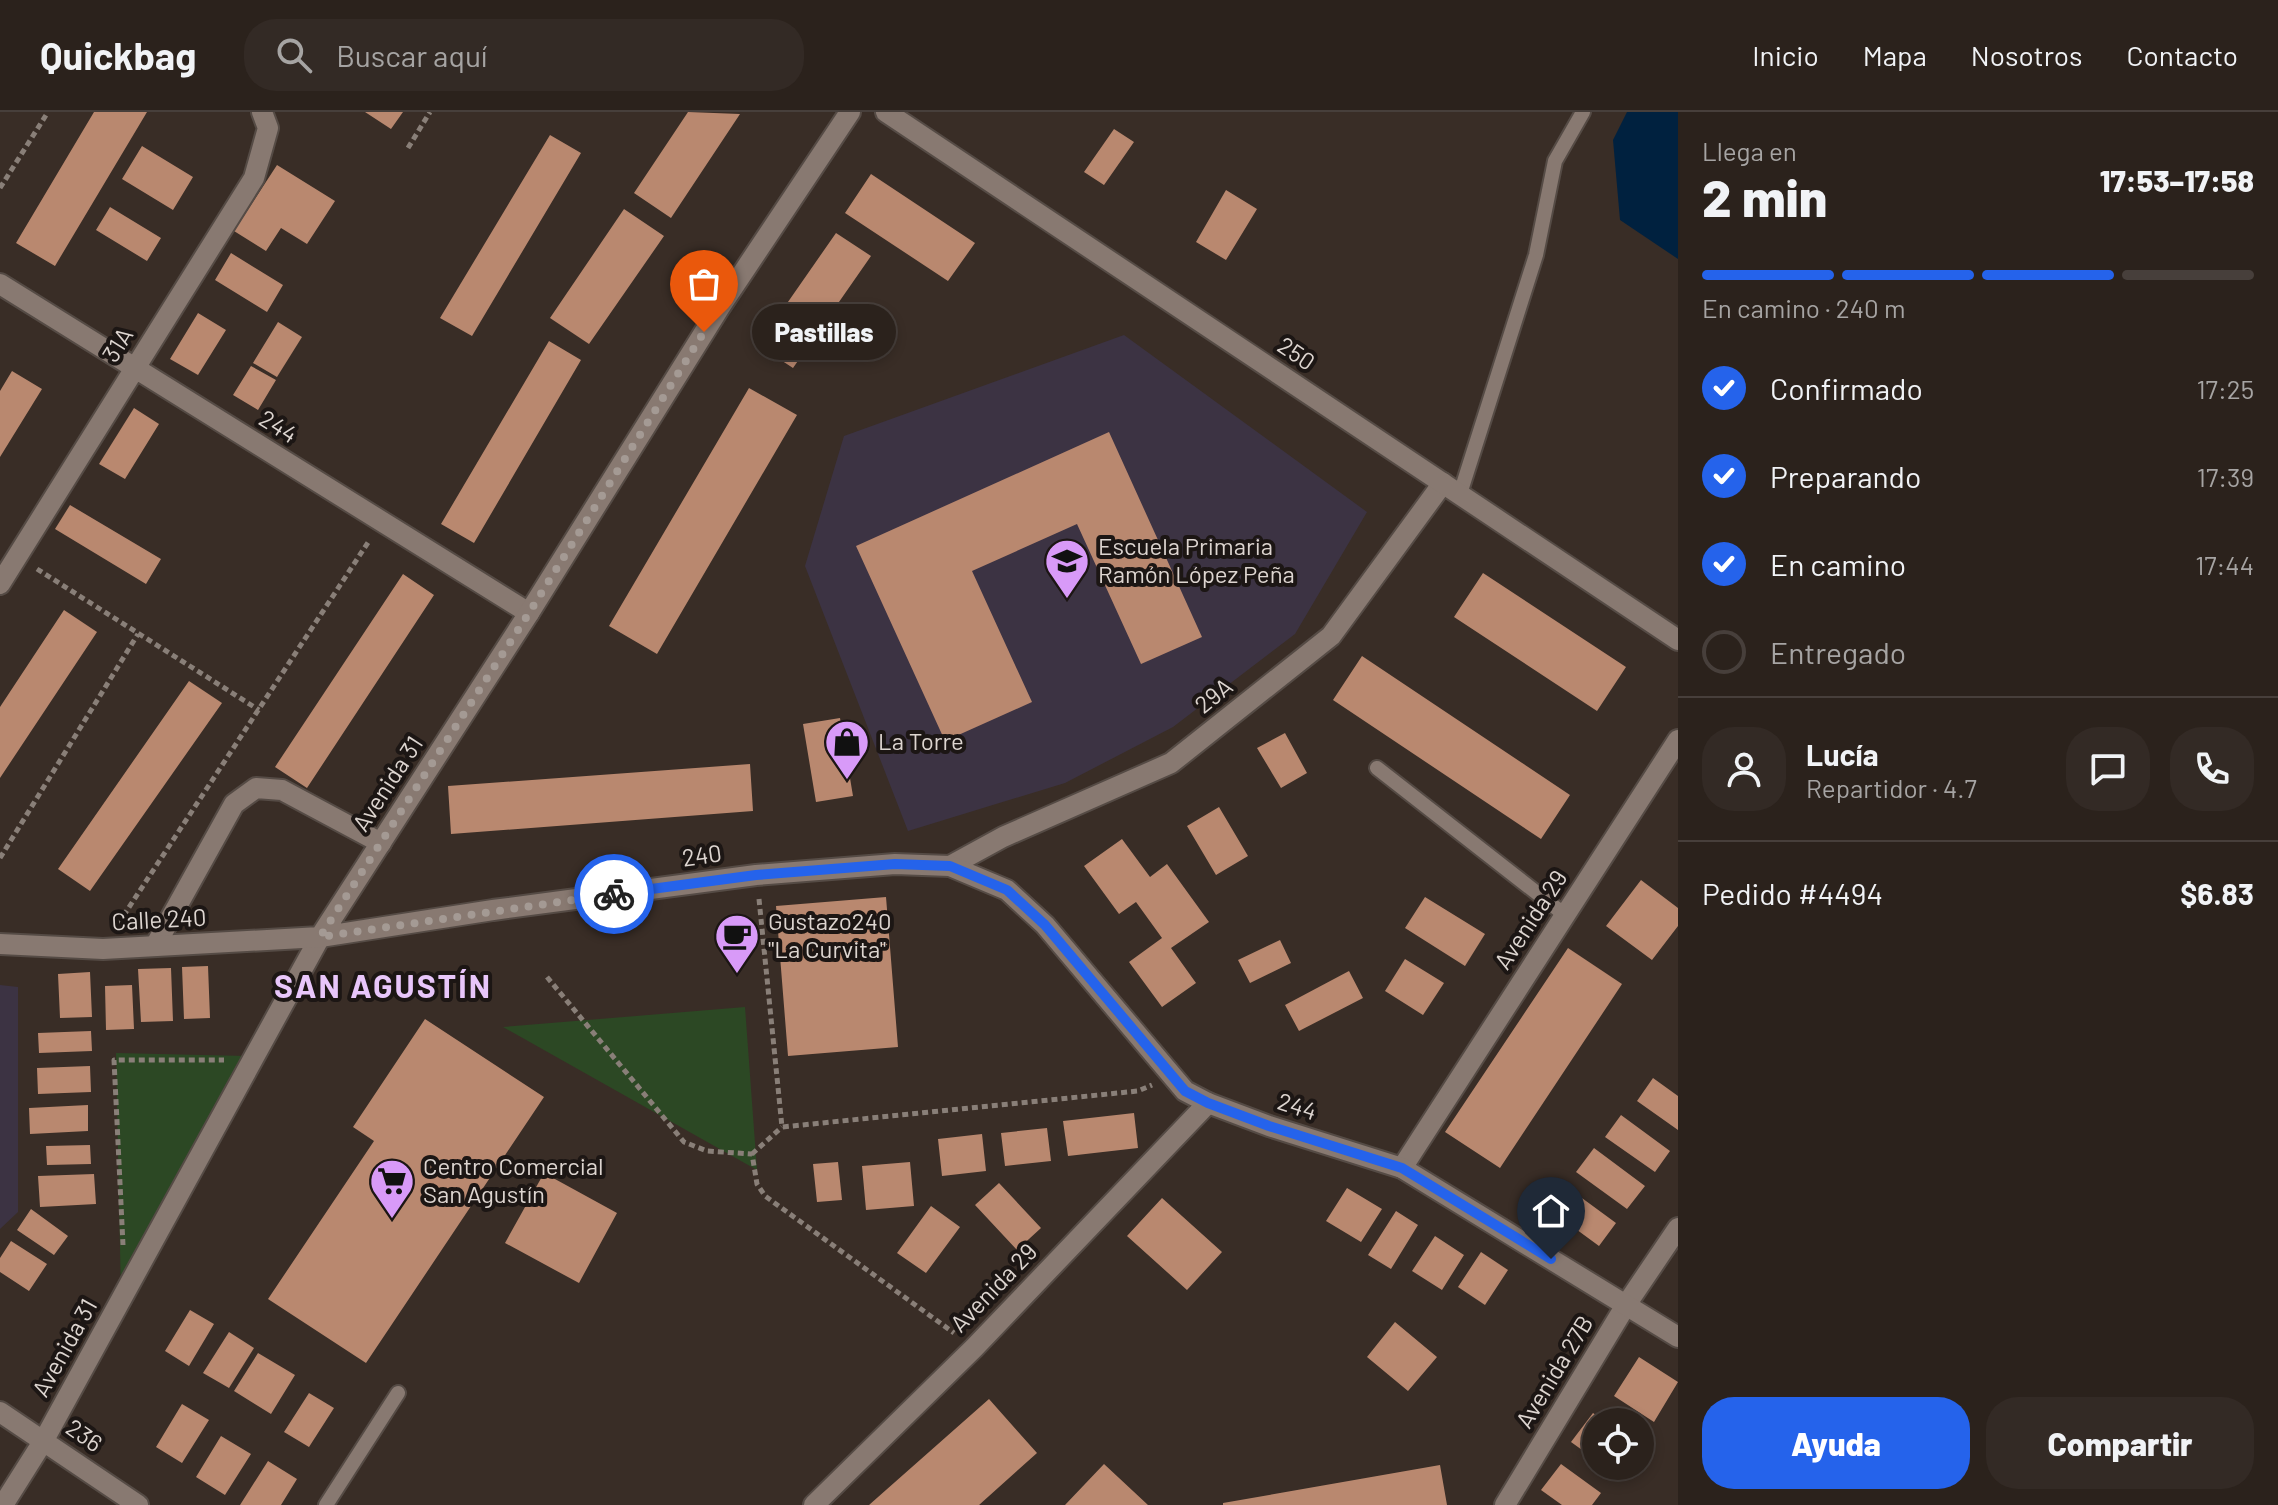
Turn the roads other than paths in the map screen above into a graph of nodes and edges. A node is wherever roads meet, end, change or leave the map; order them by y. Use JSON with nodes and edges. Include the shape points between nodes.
{"nodes":[{"id":1,"x":850,"y":112,"type":"edge"},
{"id":2,"x":886,"y":112,"type":"edge"},
{"id":3,"x":1583,"y":112,"type":"edge"},
{"id":4,"x":265,"y":120,"type":"edge"},
{"id":5,"x":0,"y":284,"type":"edge"},
{"id":6,"x":134,"y":369,"type":"junction"},
{"id":7,"x":1452,"y":488,"type":"junction"},
{"id":8,"x":0,"y":584,"type":"edge"},
{"id":9,"x":529,"y":613,"type":"junction"},
{"id":10,"x":1678,"y":640,"type":"edge"},
{"id":11,"x":1678,"y":740,"type":"edge"},
{"id":12,"x":1377,"y":768,"type":"dead end"},
{"id":13,"x":381,"y":843,"type":"junction"},
{"id":14,"x":950,"y":866,"type":"junction"},
{"id":15,"x":1565,"y":915,"type":"junction"},
{"id":16,"x":320,"y":937,"type":"junction"},
{"id":17,"x":0,"y":944,"type":"edge"},
{"id":18,"x":155,"y":946,"type":"junction"},
{"id":19,"x":1208,"y":1103,"type":"junction"},
{"id":20,"x":1402,"y":1168,"type":"junction"},
{"id":21,"x":1678,"y":1228,"type":"edge"},
{"id":22,"x":1626,"y":1305,"type":"junction"},
{"id":23,"x":1678,"y":1337,"type":"edge"},
{"id":24,"x":398,"y":1393,"type":"dead end"},
{"id":25,"x":0,"y":1412,"type":"edge"},
{"id":26,"x":44,"y":1440,"type":"junction"},
{"id":27,"x":3,"y":1505,"type":"edge"},
{"id":28,"x":138,"y":1505,"type":"edge"},
{"id":29,"x":326,"y":1505,"type":"edge"},
{"id":30,"x":814,"y":1505,"type":"edge"},
{"id":31,"x":1505,"y":1505,"type":"edge"}],
"edges":[{"from":1,"to":9,"type":"street","name":"Avenida 31","via":[[720,307]]},
{"from":2,"to":7,"type":"street","name":"250"},
{"from":3,"to":7,"type":"lane","via":[[1555,161],[1536,255]]},
{"from":4,"to":6,"type":"street","name":"31A","via":[[254,178]]},
{"from":5,"to":6,"type":"street","name":"244"},
{"from":6,"to":8,"type":"street","name":"31A"},
{"from":6,"to":9,"type":"street","name":"244"},
{"from":7,"to":10,"type":"street","name":"250"},
{"from":7,"to":14,"type":"street","name":"29A","via":[[1331,636],[1171,763]]},
{"from":9,"to":13,"type":"street","name":"Avenida 31"},
{"from":11,"to":15,"type":"street","name":"Avenida 29"},
{"from":12,"to":15,"type":"lane"},
{"from":13,"to":16,"type":"street","name":"Avenida 31"},
{"from":13,"to":18,"type":"street","via":[[282,790],[256,788],[234,804]]},
{"from":14,"to":16,"type":"street","name":"240","via":[[895,864],[756,875]]},
{"from":14,"to":19,"type":"street","name":"244","via":[[1007,890],[1045,925],[1171,1077]]},
{"from":15,"to":20,"type":"street","name":"Avenida 29"},
{"from":16,"to":18,"type":"street","name":"Calle 240"},
{"from":16,"to":26,"type":"street","name":"Avenida 31"},
{"from":17,"to":18,"type":"street","name":"Calle 240"},
{"from":19,"to":20,"type":"street","name":"244"},
{"from":19,"to":30,"type":"street","name":"Avenida 29","via":[[974,1348]]},
{"from":20,"to":22,"type":"street","name":"244"},
{"from":21,"to":22,"type":"street","name":"Avenida 27B"},
{"from":22,"to":23,"type":"street","name":"244"},
{"from":22,"to":31,"type":"street","name":"Avenida 27B"},
{"from":24,"to":29,"type":"lane"},
{"from":25,"to":26,"type":"street","name":"236"},
{"from":26,"to":27,"type":"street","name":"Avenida 31"},
{"from":26,"to":28,"type":"street","name":"236"}]}
